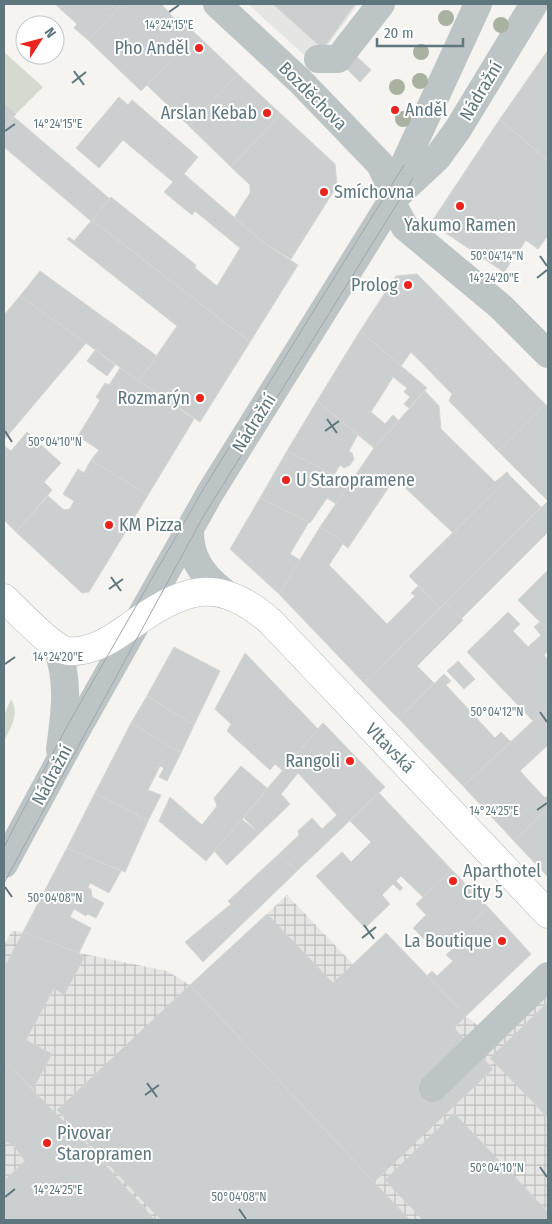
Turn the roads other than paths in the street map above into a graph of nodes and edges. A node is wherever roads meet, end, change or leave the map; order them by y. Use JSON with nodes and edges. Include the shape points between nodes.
{"nodes":[{"id":1,"x":217,"y":4,"type":"edge"},
{"id":2,"x":380,"y":4,"type":"edge"},
{"id":3,"x":478,"y":4,"type":"edge"},
{"id":4,"x":493,"y":4,"type":"edge"},
{"id":5,"x":534,"y":4,"type":"edge"},
{"id":6,"x":318,"y":59,"type":"dead end"},
{"id":7,"x":408,"y":172,"type":"junction"},
{"id":8,"x":393,"y":199,"type":"junction"},
{"id":9,"x":548,"y":354,"type":"edge"},
{"id":10,"x":190,"y":528,"type":"junction"},
{"id":11,"x":224,"y":592,"type":"junction"},
{"id":12,"x":4,"y":598,"type":"edge"},
{"id":13,"x":137,"y":621,"type":"junction"},
{"id":14,"x":56,"y":645,"type":"junction"},
{"id":15,"x":59,"y":762,"type":"junction"},
{"id":16,"x":4,"y":864,"type":"edge"},
{"id":17,"x":548,"y":914,"type":"edge"},
{"id":18,"x":548,"y":976,"type":"edge"},
{"id":19,"x":433,"y":1088,"type":"dead end"}],
"edges":[{"from":1,"to":8,"type":"street","name":"Bozděchova","via":[[301,82],[380,164]]},
{"from":2,"to":6,"type":"street","via":[[338,59]]},
{"from":3,"to":7,"type":"street"},
{"from":4,"to":7,"type":"street","via":[[424,160]]},
{"from":5,"to":7,"type":"street","name":"Nádražní","via":[[437,158]]},
{"from":7,"to":8,"type":"street","name":"Nádražní"},
{"from":8,"to":9,"type":"street","name":"Bozděchova","via":[[400,218],[414,236],[500,306]]},
{"from":8,"to":10,"type":"street","name":"Nádražní"},
{"from":10,"to":11,"type":"street","name":"Vltavská","via":[[194,560],[208,580]]},
{"from":10,"to":13,"type":"street","name":"Nádražní"},
{"from":11,"to":13,"type":"main road","name":"Vltavská","via":[[202,590],[180,596]]},
{"from":11,"to":17,"type":"main road","name":"Vltavská","via":[[271,622]]},
{"from":12,"to":14,"type":"main road"},
{"from":13,"to":14,"type":"main road","name":"Vltavská","via":[[104,643],[90,648],[71,651]]},
{"from":13,"to":15,"type":"street","name":"Nádražní"},
{"from":14,"to":15,"type":"street","via":[[62,659],[66,689]]},
{"from":15,"to":16,"type":"street","name":"Nádražní"},
{"from":18,"to":19,"type":"street"}]}
